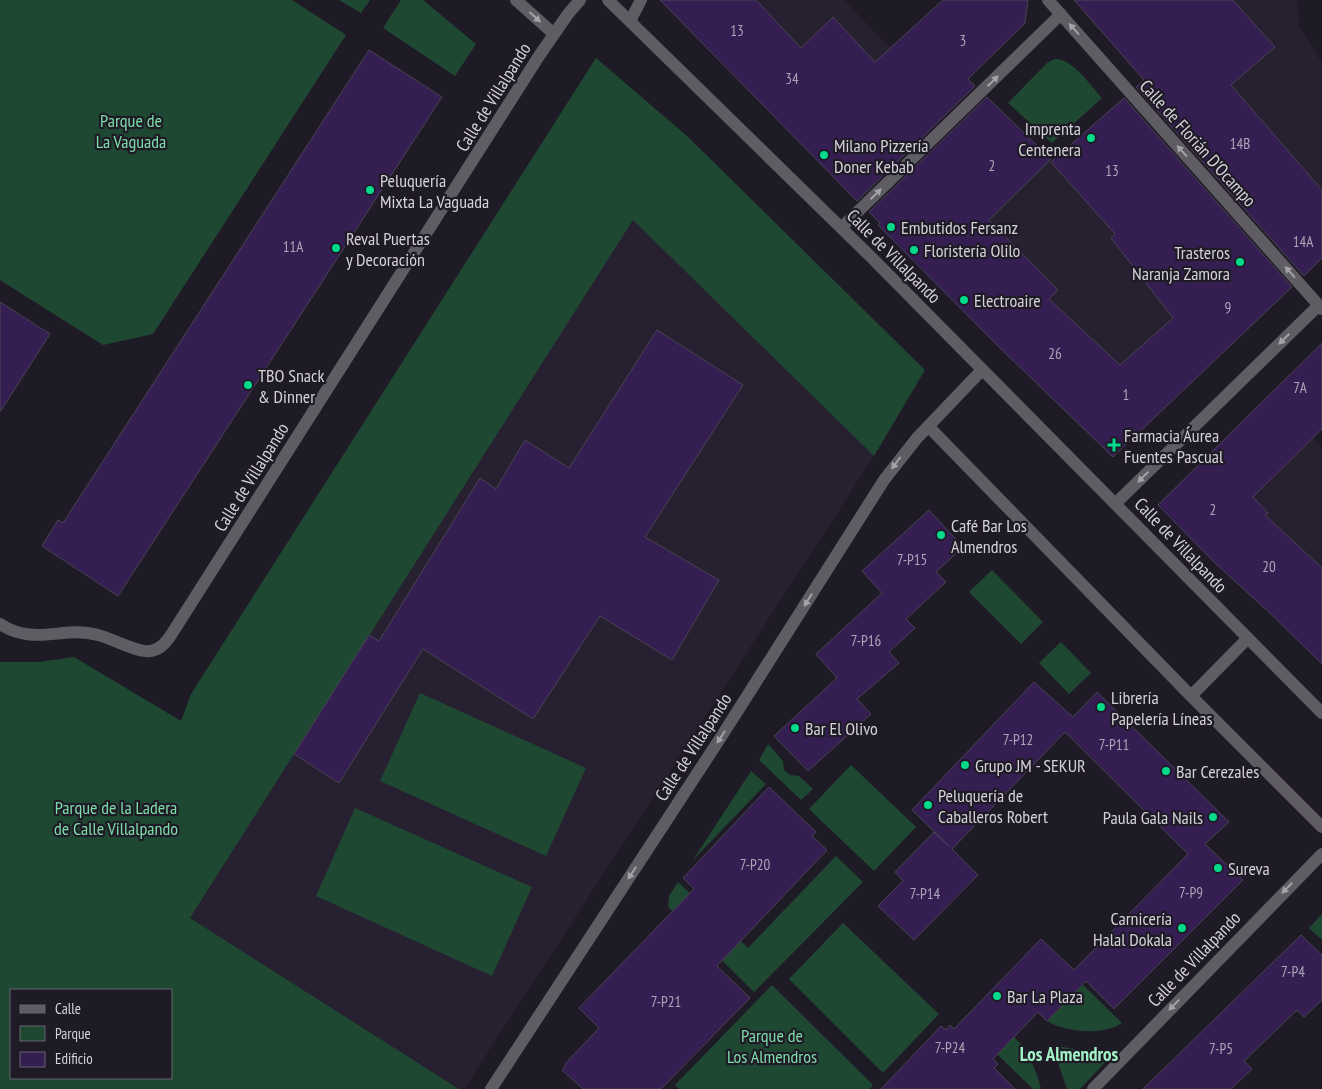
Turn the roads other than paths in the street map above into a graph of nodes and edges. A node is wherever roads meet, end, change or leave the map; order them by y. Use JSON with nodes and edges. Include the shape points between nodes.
{"nodes":[{"id":1,"x":516,"y":0,"type":"edge"},
{"id":2,"x":580,"y":0,"type":"edge"},
{"id":3,"x":608,"y":0,"type":"edge"},
{"id":4,"x":641,"y":0,"type":"edge"},
{"id":5,"x":1048,"y":0,"type":"edge"},
{"id":6,"x":1061,"y":14,"type":"junction"},
{"id":7,"x":630,"y":21,"type":"junction"},
{"id":8,"x":554,"y":34,"type":"junction"},
{"id":9,"x":841,"y":228,"type":"junction"},
{"id":10,"x":1320,"y":307,"type":"edge"},
{"id":11,"x":982,"y":370,"type":"junction"},
{"id":12,"x":928,"y":426,"type":"junction"},
{"id":13,"x":1116,"y":503,"type":"junction"},
{"id":14,"x":0,"y":624,"type":"edge"},
{"id":15,"x":1248,"y":638,"type":"junction"},
{"id":16,"x":1191,"y":696,"type":"junction"},
{"id":17,"x":1322,"y":713,"type":"edge"},
{"id":18,"x":1322,"y":827,"type":"edge"},
{"id":19,"x":1322,"y":854,"type":"edge"},
{"id":20,"x":491,"y":1089,"type":"edge"},
{"id":21,"x":1093,"y":1089,"type":"edge"}],
"edges":[{"from":1,"to":8,"type":"street","name":"Calle de Villalpando","one_way":true},
{"from":2,"to":8,"type":"street","name":"Calle de Villalpando"},
{"from":3,"to":7,"type":"street","name":"Calle de Villalpando"},
{"from":4,"to":7,"type":"street"},
{"from":5,"to":6,"type":"street","name":"Calle de Florián D'Ocampo"},
{"from":9,"to":6,"type":"street","one_way":true},
{"from":10,"to":6,"type":"street","name":"Calle de Florián D'Ocampo","one_way":true},
{"from":7,"to":9,"type":"street","name":"Calle de Villalpando"},
{"from":8,"to":14,"type":"street","name":"Calle de Villalpando","via":[[171,635],[158,648],[147,652],[98,634],[27,635]]},
{"from":9,"to":11,"type":"street","name":"Calle de Villalpando"},
{"from":10,"to":13,"type":"street","one_way":true},
{"from":11,"to":12,"type":"street","name":"Calle de Villalpando"},
{"from":11,"to":13,"type":"street","name":"Calle de Villalpando"},
{"from":12,"to":16,"type":"street"},
{"from":12,"to":20,"type":"street","name":"Calle de Villalpando","one_way":true,"via":[[884,480]]},
{"from":13,"to":15,"type":"street","name":"Calle de Villalpando"},
{"from":15,"to":16,"type":"street"},
{"from":15,"to":17,"type":"street","name":"Calle de Villalpando"},
{"from":16,"to":18,"type":"street"},
{"from":19,"to":21,"type":"street","name":"Calle de Villalpando","one_way":true}]}
